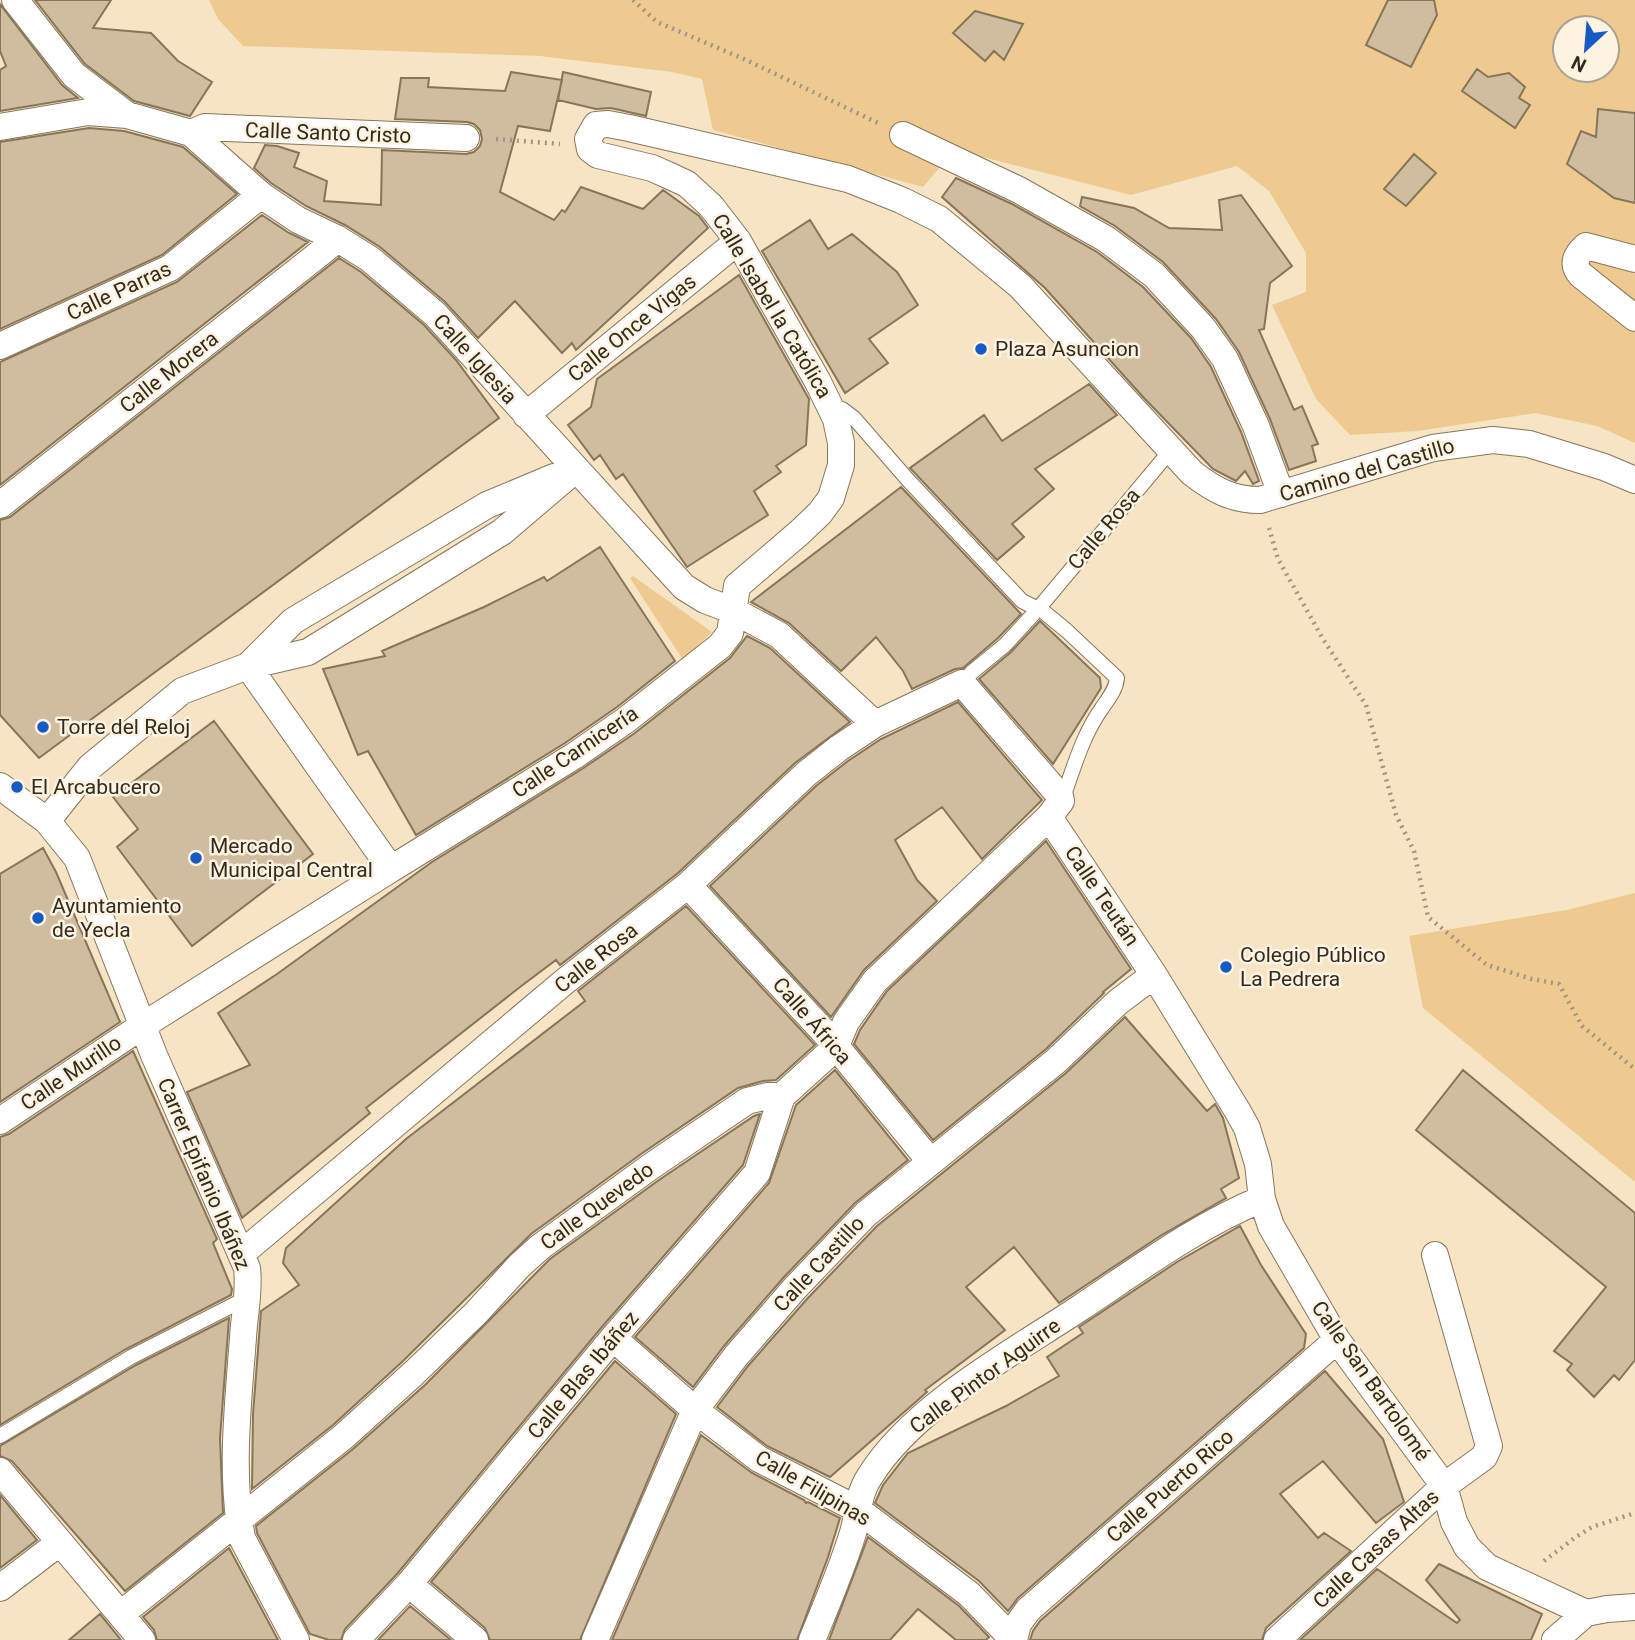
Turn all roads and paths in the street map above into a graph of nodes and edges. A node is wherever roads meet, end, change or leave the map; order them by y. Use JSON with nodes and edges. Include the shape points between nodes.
{"nodes":[{"id":1,"x":15,"y":0,"type":"edge"},
{"id":2,"x":633,"y":0,"type":"edge"},
{"id":3,"x":127,"y":115,"type":"junction"},
{"id":4,"x":0,"y":127,"type":"edge"},
{"id":5,"x":191,"y":133,"type":"junction"},
{"id":6,"x":903,"y":135,"type":"joint"},
{"id":7,"x":466,"y":138,"type":"joint"},
{"id":8,"x":593,"y":147,"type":"junction"},
{"id":9,"x":261,"y":195,"type":"junction"},
{"id":10,"x":338,"y":239,"type":"junction"},
{"id":11,"x":738,"y":241,"type":"junction"},
{"id":12,"x":1635,"y":259,"type":"edge"},
{"id":13,"x":1635,"y":318,"type":"edge"},
{"id":14,"x":0,"y":346,"type":"edge"},
{"id":15,"x":833,"y":411,"type":"junction"},
{"id":16,"x":526,"y":415,"type":"junction"},
{"id":17,"x":1171,"y":450,"type":"junction"},
{"id":18,"x":576,"y":469,"type":"junction"},
{"id":19,"x":1635,"y":480,"type":"edge"},
{"id":20,"x":1271,"y":497,"type":"junction"},
{"id":21,"x":0,"y":505,"type":"edge"},
{"id":22,"x":1038,"y":609,"type":"junction"},
{"id":23,"x":734,"y":611,"type":"junction"},
{"id":24,"x":248,"y":666,"type":"junction"},
{"id":25,"x":962,"y":683,"type":"junction"},
{"id":26,"x":875,"y":724,"type":"junction"},
{"id":27,"x":0,"y":786,"type":"edge"},
{"id":28,"x":1055,"y":809,"type":"junction"},
{"id":29,"x":47,"y":821,"type":"junction"},
{"id":30,"x":391,"y":869,"type":"junction"},
{"id":31,"x":688,"y":886,"type":"junction"},
{"id":32,"x":1154,"y":975,"type":"junction"},
{"id":33,"x":142,"y":1026,"type":"junction"},
{"id":34,"x":835,"y":1048,"type":"junction"},
{"id":35,"x":1635,"y":1069,"type":"edge"},
{"id":36,"x":782,"y":1096,"type":"junction"},
{"id":37,"x":0,"y":1121,"type":"edge"},
{"id":38,"x":930,"y":1161,"type":"junction"},
{"id":39,"x":1262,"y":1199,"type":"junction"},
{"id":40,"x":241,"y":1254,"type":"junction"},
{"id":41,"x":1435,"y":1255,"type":"dead end"},
{"id":42,"x":247,"y":1297,"type":"junction"},
{"id":43,"x":613,"y":1338,"type":"junction"},
{"id":44,"x":1337,"y":1340,"type":"junction"},
{"id":45,"x":695,"y":1410,"type":"junction"},
{"id":46,"x":0,"y":1436,"type":"edge"},
{"id":47,"x":0,"y":1471,"type":"edge"},
{"id":48,"x":1444,"y":1486,"type":"junction"},
{"id":49,"x":857,"y":1509,"type":"junction"},
{"id":50,"x":1635,"y":1513,"type":"edge"},
{"id":51,"x":238,"y":1520,"type":"junction"},
{"id":52,"x":59,"y":1543,"type":"junction"},
{"id":53,"x":1518,"y":1582,"type":"junction"},
{"id":54,"x":409,"y":1584,"type":"junction"},
{"id":55,"x":0,"y":1588,"type":"edge"},
{"id":56,"x":1635,"y":1607,"type":"edge"},
{"id":57,"x":1586,"y":1613,"type":"junction"},
{"id":58,"x":121,"y":1614,"type":"junction"},
{"id":59,"x":142,"y":1640,"type":"edge"},
{"id":60,"x":296,"y":1640,"type":"edge"},
{"id":61,"x":356,"y":1640,"type":"edge"},
{"id":62,"x":475,"y":1640,"type":"edge"},
{"id":63,"x":595,"y":1640,"type":"edge"},
{"id":64,"x":812,"y":1640,"type":"edge"},
{"id":65,"x":1012,"y":1640,"type":"edge"},
{"id":66,"x":1277,"y":1640,"type":"edge"},
{"id":67,"x":1555,"y":1640,"type":"edge"}],
"edges":[{"from":1,"to":3,"type":"street","via":[[74,75]]},
{"from":2,"to":6,"type":"path","via":[[657,22]]},
{"from":3,"to":4,"type":"street","via":[[88,111]]},
{"from":3,"to":5,"type":"street"},
{"from":5,"to":7,"type":"street","name":"Calle Santo Cristo","via":[[205,127]]},
{"from":5,"to":9,"type":"street","name":"Calle Iglesia"},
{"from":6,"to":20,"type":"street","via":[[1019,190],[1106,239],[1154,275],[1225,359],[1256,426]]},
{"from":7,"to":8,"type":"path"},
{"from":8,"to":11,"type":"street","name":"Calle Isabel la Católica","via":[[687,184]]},
{"from":8,"to":17,"type":"street","via":[[596,125],[629,128],[817,171],[924,211],[1020,286]]},
{"from":9,"to":10,"type":"street","name":"Calle Iglesia"},
{"from":9,"to":14,"type":"street","name":"Calle Parras","via":[[170,268]]},
{"from":10,"to":16,"type":"street","name":"Calle Iglesia","via":[[389,274],[435,314]]},
{"from":10,"to":21,"type":"street","name":"Calle Morera"},
{"from":11,"to":15,"type":"street","name":"Calle Isabel la Católica"},
{"from":11,"to":16,"type":"street","name":"Calle Once Vigas"},
{"from":12,"to":13,"type":"street","via":[[1586,246],[1575,263],[1581,275]]},
{"from":15,"to":22,"type":"lane","name":"Calle Isabel la Católica","via":[[842,409],[854,418],[966,543],[1022,601]]},
{"from":15,"to":23,"type":"street","name":"Calle Carnicería","via":[[841,465],[831,498],[799,533],[741,580]]},
{"from":16,"to":18,"type":"street","name":"Calle Iglesia"},
{"from":17,"to":20,"type":"street","via":[[1210,487],[1242,500]]},
{"from":17,"to":22,"type":"lane","name":"Calle Rosa"},
{"from":18,"to":23,"type":"street","name":"Calle Iglesia","via":[[684,587]]},
{"from":18,"to":24,"type":"street","via":[[487,505],[293,621]]},
{"from":19,"to":20,"type":"street","name":"Camino del Castillo","via":[[1529,444],[1493,440],[1433,448]]},
{"from":20,"to":35,"type":"path","via":[[1279,559],[1366,705],[1396,814],[1415,851],[1428,917],[1487,965],[1559,984],[1582,1026]]},
{"from":22,"to":25,"type":"lane","name":"Calle Rosa"},
{"from":22,"to":28,"type":"lane","name":"Calle Isabel la Católica","via":[[1117,678]]},
{"from":23,"to":26,"type":"street","name":"Calle Iglesia","via":[[790,643]]},
{"from":23,"to":30,"type":"street","name":"Calle Carnicería","via":[[730,633],[720,646],[626,720]]},
{"from":24,"to":29,"type":"street","via":[[182,691],[90,767]]},
{"from":24,"to":30,"type":"street"},
{"from":25,"to":26,"type":"street","name":"Calle Rosa"},
{"from":25,"to":28,"type":"street","name":"Calle Teután","via":[[1060,796]]},
{"from":26,"to":31,"type":"street","name":"Calle Rosa","via":[[806,774]]},
{"from":27,"to":29,"type":"street","name":"Carrer Epifanio Ibáñez"},
{"from":28,"to":32,"type":"street","name":"Calle Teután"},
{"from":28,"to":34,"type":"street","via":[[875,981],[846,1022]]},
{"from":29,"to":33,"type":"street","name":"Carrer Epifanio Ibáñez","via":[[77,858]]},
{"from":30,"to":33,"type":"street","name":"Calle Carnicería"},
{"from":31,"to":34,"type":"street","name":"Calle África"},
{"from":31,"to":40,"type":"street","name":"Calle Rosa","via":[[564,982]]},
{"from":32,"to":38,"type":"street","name":"Calle Castillo","via":[[1056,1061]]},
{"from":32,"to":39,"type":"street","name":"Calle San Bartolomé","via":[[1247,1128]]},
{"from":33,"to":37,"type":"street","name":"Calle Murillo"},
{"from":33,"to":40,"type":"street","name":"Carrer Epifanio Ibáñez"},
{"from":34,"to":36,"type":"street"},
{"from":34,"to":38,"type":"street","name":"Calle África"},
{"from":36,"to":43,"type":"street","name":"Calle Blas Ibáñez","via":[[757,1173]]},
{"from":36,"to":51,"type":"street","name":"Calle Quevedo","via":[[747,1101],[540,1247],[414,1373],[343,1437]]},
{"from":38,"to":45,"type":"street","name":"Calle Castillo","via":[[836,1243],[736,1356]]},
{"from":39,"to":44,"type":"street","name":"Calle San Bartolomé","via":[[1271,1226]]},
{"from":39,"to":49,"type":"street","name":"Calle Pintor Aguirre","via":[[1200,1229],[949,1397],[891,1448],[863,1488]]},
{"from":40,"to":42,"type":"street","name":"Carrer Epifanio Ibáñez","via":[[249,1281]]},
{"from":41,"to":48,"type":"street","name":"Calle Casas Altas","via":[[1489,1446],[1484,1457]]},
{"from":42,"to":46,"type":"lane","via":[[131,1357]]},
{"from":42,"to":51,"type":"street","name":"Carrer Epifanio Ibáñez","via":[[236,1444]]},
{"from":43,"to":45,"type":"street","name":"Calle Filipinas"},
{"from":43,"to":54,"type":"street","name":"Calle Blas Ibáñez"},
{"from":44,"to":48,"type":"street","name":"Calle San Bartolomé"},
{"from":44,"to":65,"type":"street","name":"Calle Puerto Rico","via":[[1028,1611]]},
{"from":45,"to":49,"type":"street","name":"Calle Filipinas","via":[[759,1459]]},
{"from":45,"to":63,"type":"street","name":"Calle Castillo"},
{"from":47,"to":52,"type":"street"},
{"from":48,"to":53,"type":"street","name":"Calle San Bartolomé","via":[[1467,1547],[1487,1567]]},
{"from":48,"to":66,"type":"street","name":"Calle Casas Altas"},
{"from":49,"to":64,"type":"street","name":"Calle Pintor Aguirre","via":[[851,1539]]},
{"from":49,"to":65,"type":"street","name":"Calle Filipinas","via":[[970,1594]]},
{"from":50,"to":53,"type":"path","via":[[1592,1527]]},
{"from":51,"to":58,"type":"street","name":"Calle Quevedo"},
{"from":51,"to":60,"type":"street","name":"Carrer Epifanio Ibáñez","via":[[242,1538]]},
{"from":52,"to":55,"type":"street"},
{"from":52,"to":58,"type":"street"},
{"from":53,"to":57,"type":"street","name":"Calle San Bartolomé"},
{"from":54,"to":61,"type":"street","name":"Calle Blas Ibáñez"},
{"from":54,"to":62,"type":"street"},
{"from":56,"to":57,"type":"street"},
{"from":57,"to":67,"type":"street"},
{"from":58,"to":59,"type":"street"}]}
